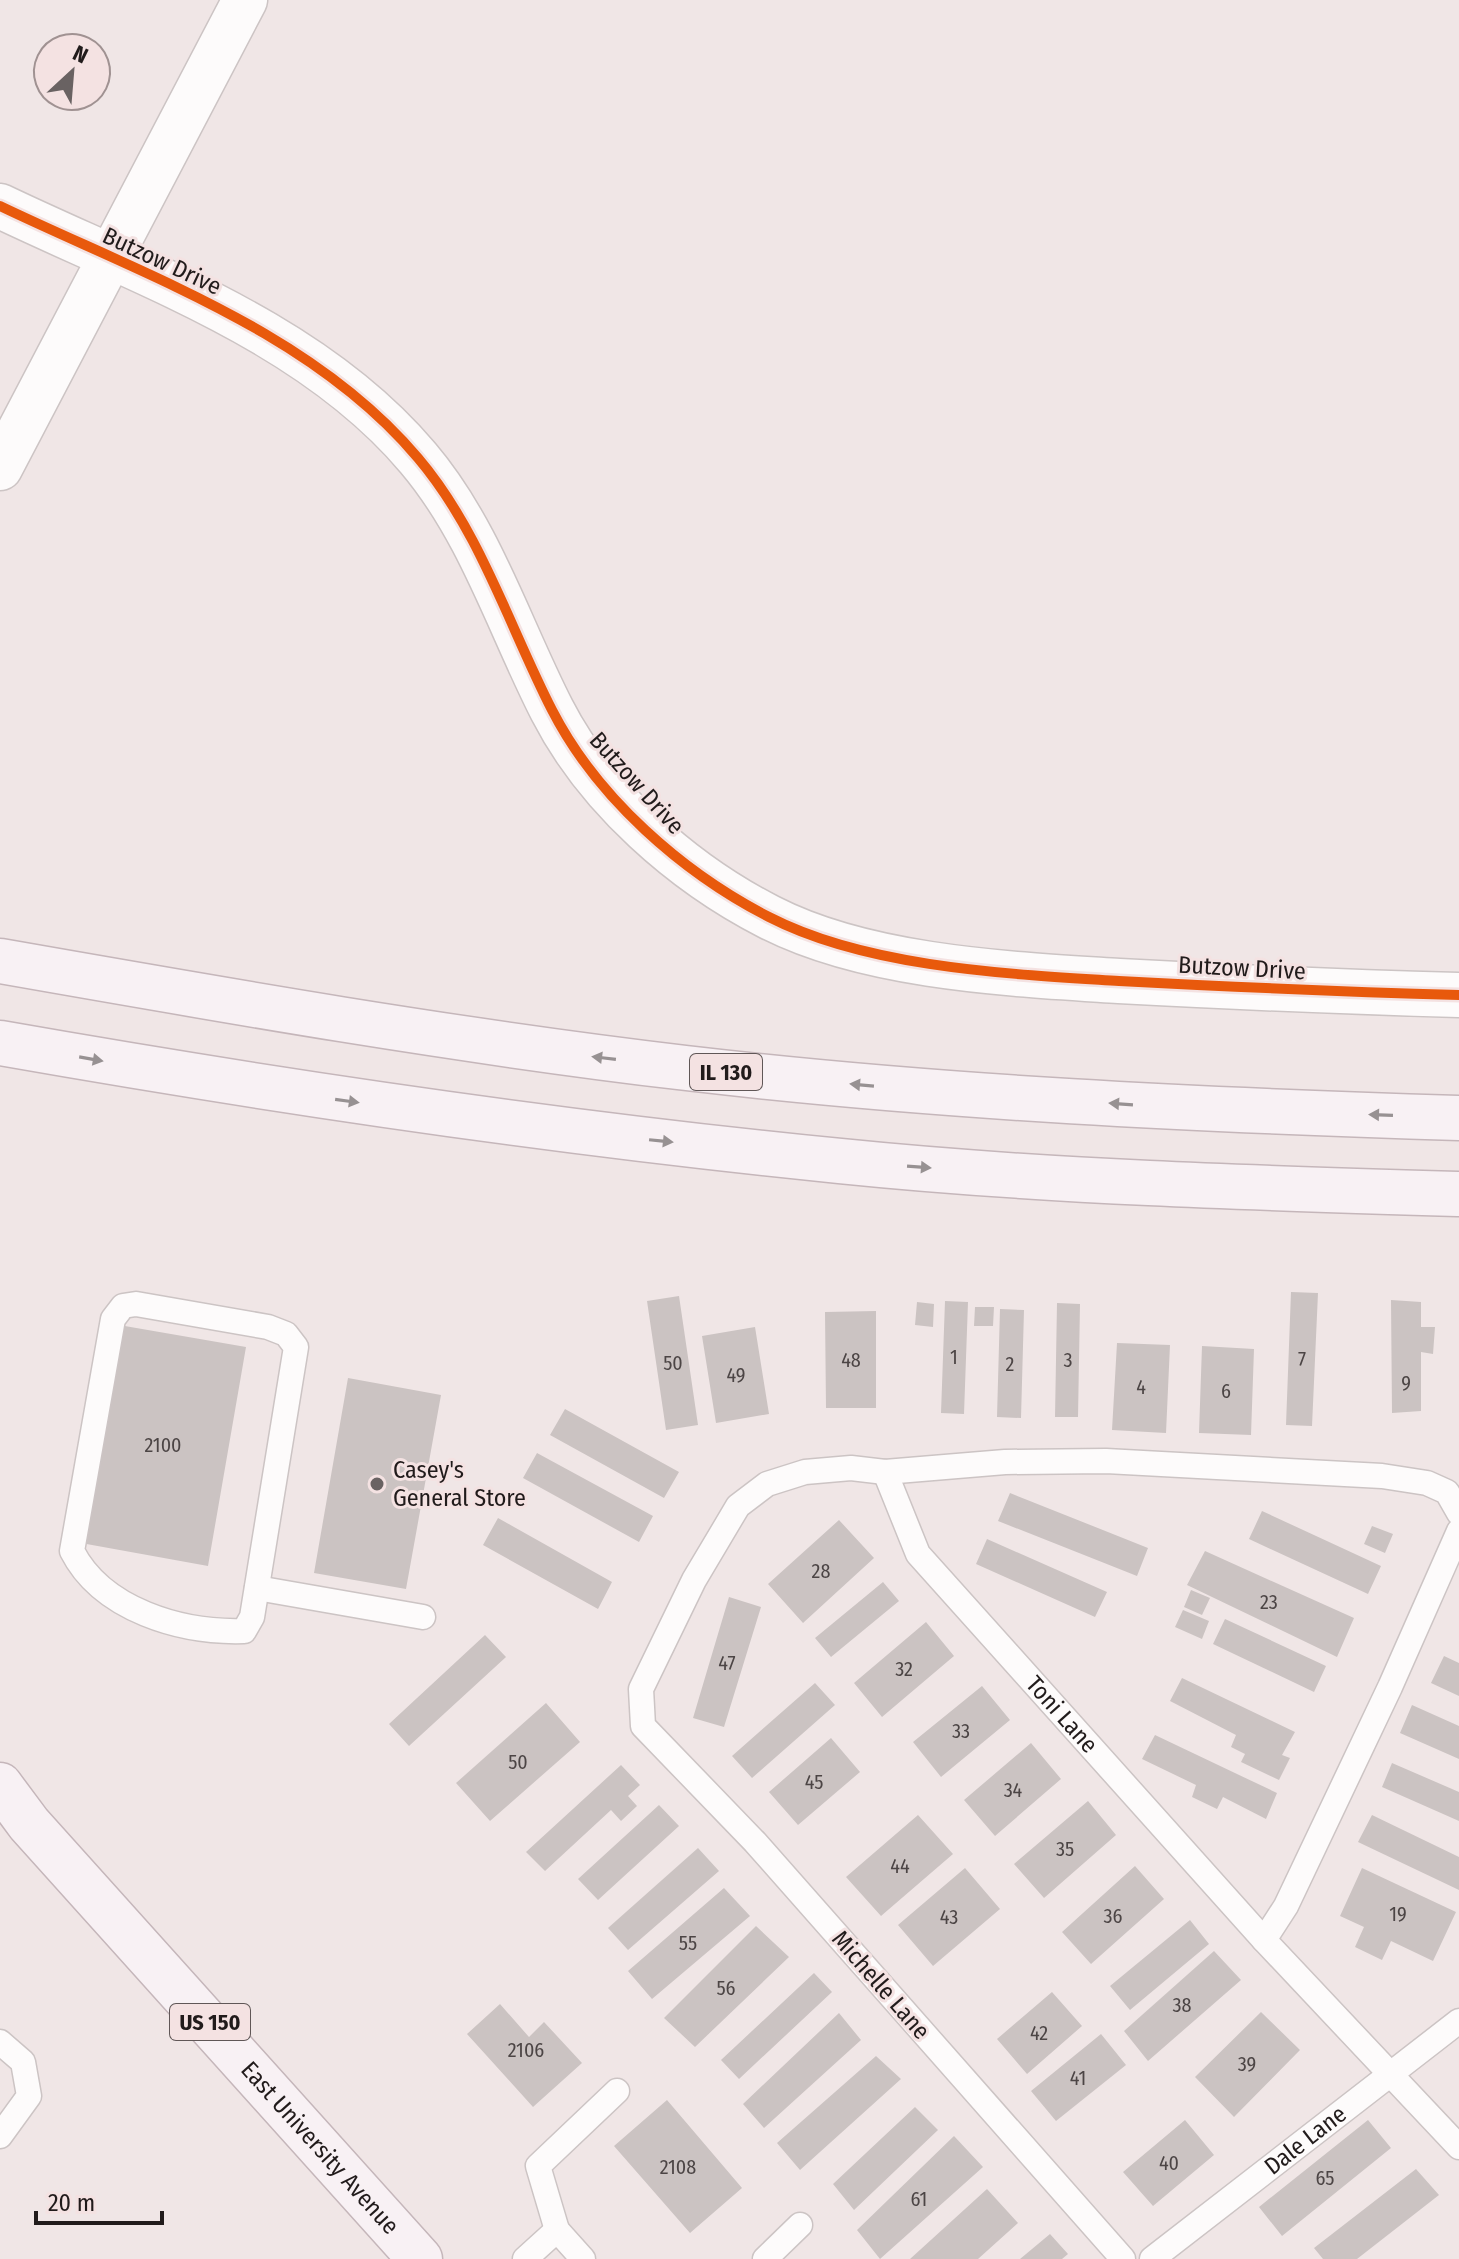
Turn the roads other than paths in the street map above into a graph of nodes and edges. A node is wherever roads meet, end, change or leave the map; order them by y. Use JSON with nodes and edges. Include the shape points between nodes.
{"nodes":[{"id":1,"x":245,"y":0,"type":"edge"},
{"id":2,"x":0,"y":206,"type":"edge"},
{"id":3,"x":110,"y":258,"type":"junction"},
{"id":4,"x":0,"y":468,"type":"edge"},
{"id":5,"x":0,"y":961,"type":"edge"},
{"id":6,"x":1459,"y":995,"type":"edge"},
{"id":7,"x":5,"y":1046,"type":"edge"},
{"id":8,"x":1459,"y":1118,"type":"edge"},
{"id":9,"x":1459,"y":1194,"type":"edge"},
{"id":10,"x":885,"y":1472,"type":"junction"},
{"id":11,"x":1459,"y":1513,"type":"edge"},
{"id":12,"x":1459,"y":1531,"type":"edge"},
{"id":13,"x":257,"y":1588,"type":"junction"},
{"id":14,"x":423,"y":1617,"type":"dead end"},
{"id":15,"x":0,"y":1785,"type":"edge"},
{"id":16,"x":1264,"y":1940,"type":"junction"},
{"id":17,"x":1459,"y":2021,"type":"edge"},
{"id":18,"x":0,"y":2042,"type":"edge"},
{"id":19,"x":1389,"y":2074,"type":"junction"},
{"id":20,"x":617,"y":2091,"type":"dead end"},
{"id":21,"x":0,"y":2136,"type":"edge"},
{"id":22,"x":1459,"y":2147,"type":"edge"},
{"id":23,"x":800,"y":2225,"type":"dead end"},
{"id":24,"x":557,"y":2230,"type":"junction"},
{"id":25,"x":420,"y":2259,"type":"edge"},
{"id":26,"x":525,"y":2259,"type":"edge"},
{"id":27,"x":583,"y":2259,"type":"edge"},
{"id":28,"x":765,"y":2259,"type":"edge"},
{"id":29,"x":1123,"y":2259,"type":"edge"},
{"id":30,"x":1152,"y":2259,"type":"edge"}],
"edges":[{"from":1,"to":3,"type":"street"},
{"from":2,"to":3,"type":"street","name":"Butzow Drive"},
{"from":3,"to":4,"type":"street"},
{"from":3,"to":6,"type":"street","name":"Butzow Drive","via":[[296,353],[367,407],[419,458],[458,516],[554,715],[593,772],[652,836],[698,873],[770,918],[825,939],[922,963],[1002,974]]},
{"from":8,"to":5,"type":"main road","number":"IL 130","one_way":true,"via":[[959,1094],[690,1069],[407,1032]]},
{"from":7,"to":9,"type":"main road","one_way":true,"via":[[557,1130],[843,1161],[1168,1185]]},
{"from":10,"to":11,"type":"lane","via":[[1005,1462],[1106,1461],[1382,1476],[1447,1492]]},
{"from":10,"to":16,"type":"lane","name":"Toni Lane","via":[[918,1554]]},
{"from":10,"to":29,"type":"lane","name":"Michelle Lane","via":[[805,1472],[767,1484],[738,1506],[694,1580],[641,1689],[643,1726],[755,1842]]},
{"from":12,"to":16,"type":"lane","via":[[1286,1906]]},
{"from":13,"to":13,"type":"lane","via":[[296,1347],[286,1334],[268,1327],[123,1306],[113,1319],[72,1551],[84,1575],[99,1588],[149,1617],[244,1631]]},
{"from":13,"to":14,"type":"lane"},
{"from":15,"to":25,"type":"main road","name":"East University Avenue","number":"US 150","via":[[29,1824]]},
{"from":16,"to":19,"type":"lane","name":"Toni Lane"},
{"from":17,"to":19,"type":"lane","name":"Dale Lane"},
{"from":18,"to":21,"type":"lane","via":[[23,2062],[29,2096]]},
{"from":19,"to":22,"type":"lane","name":"Toni Lane"},
{"from":19,"to":30,"type":"lane","name":"Dale Lane"},
{"from":20,"to":24,"type":"lane","via":[[538,2166]]},
{"from":23,"to":28,"type":"lane"},
{"from":24,"to":26,"type":"lane"},
{"from":24,"to":27,"type":"lane"}]}
